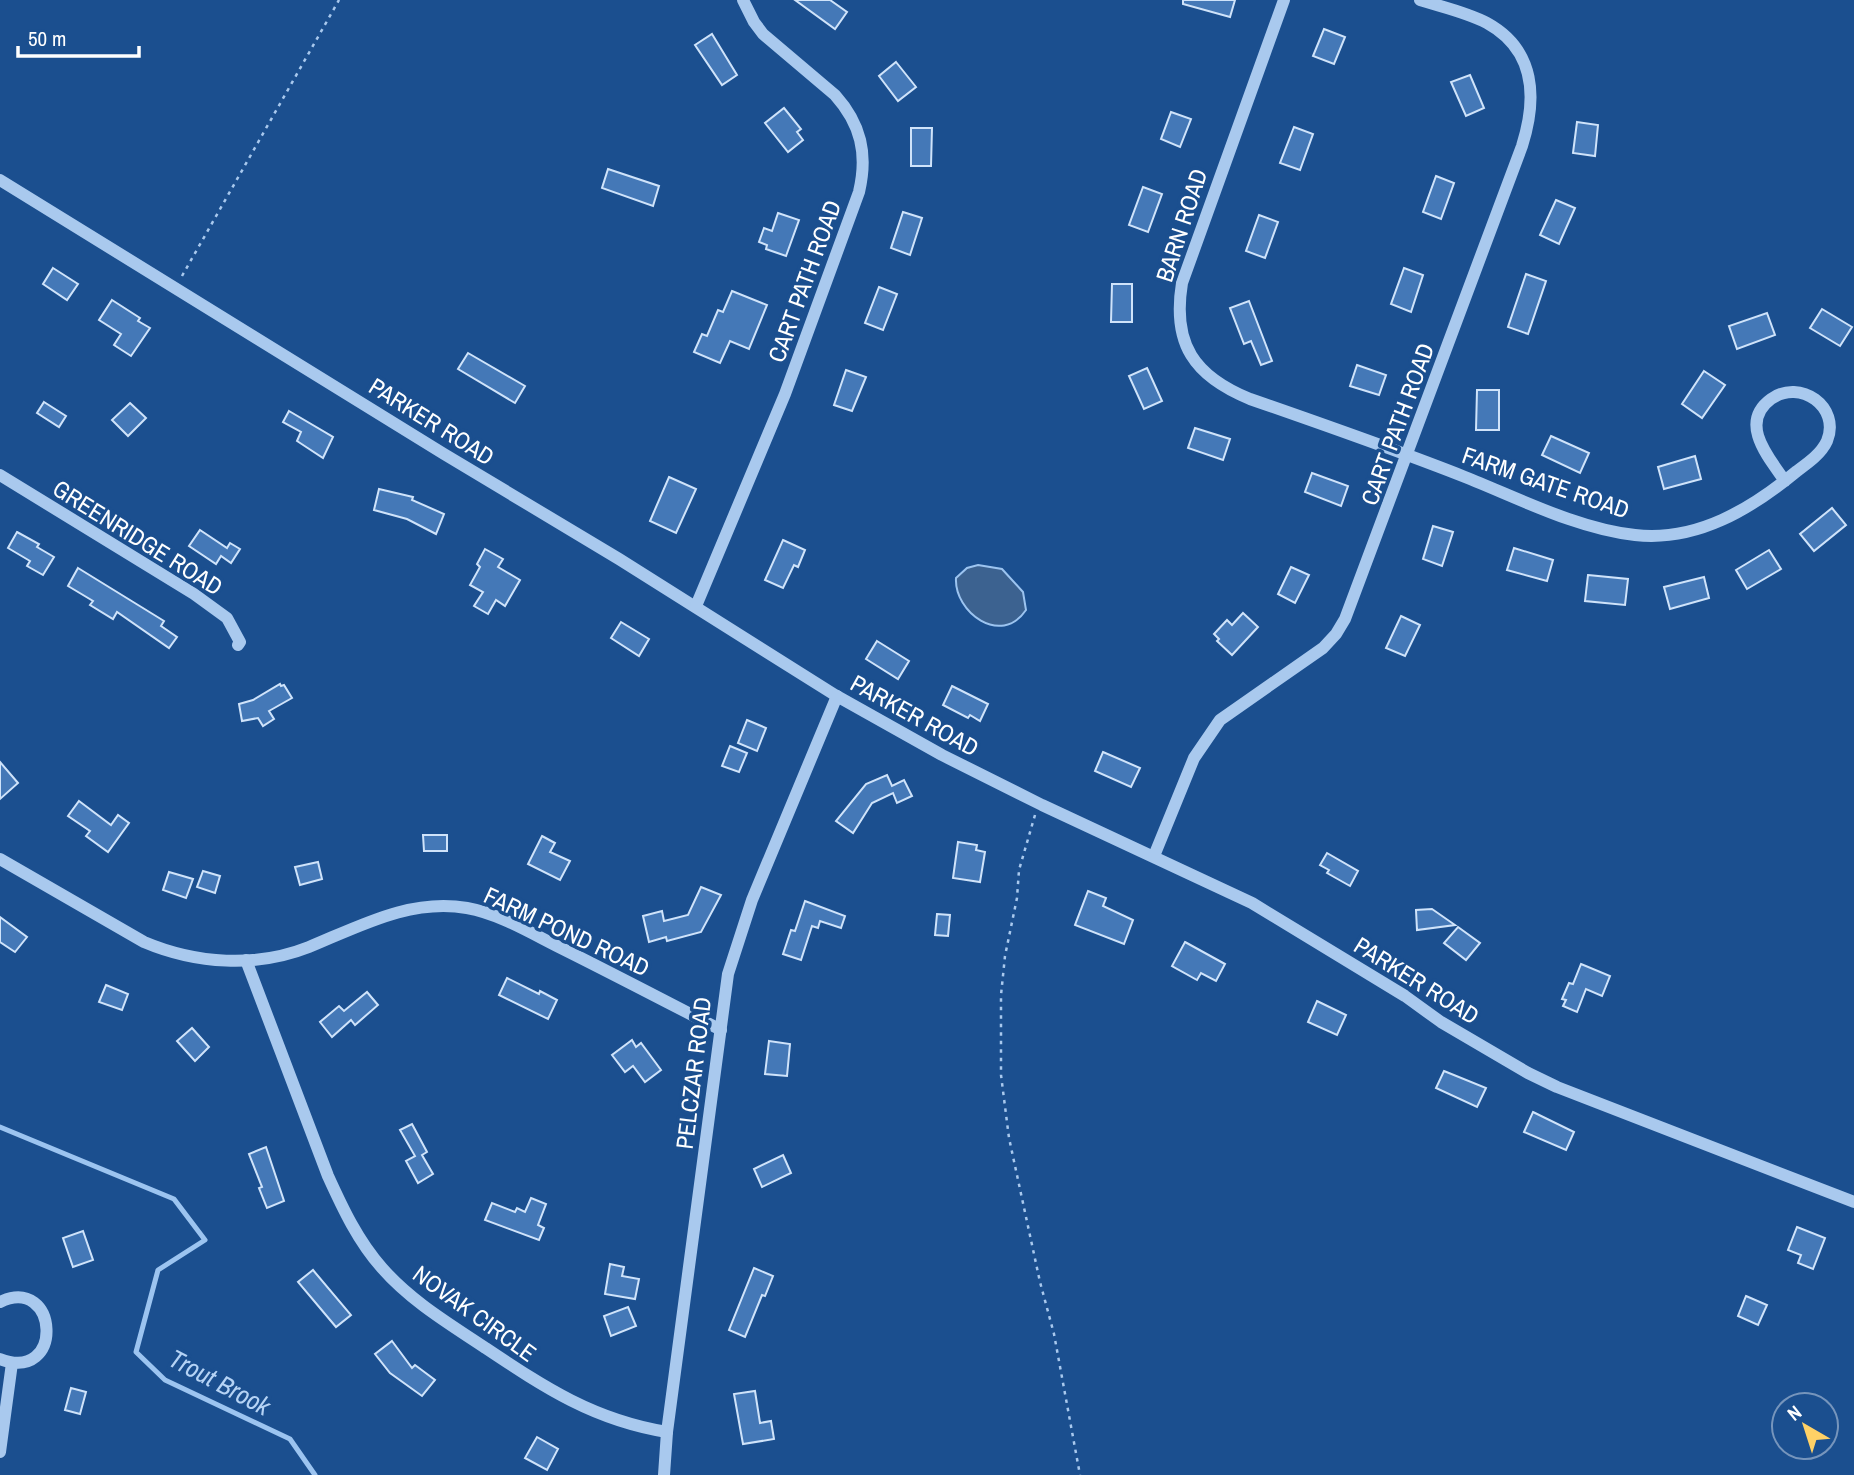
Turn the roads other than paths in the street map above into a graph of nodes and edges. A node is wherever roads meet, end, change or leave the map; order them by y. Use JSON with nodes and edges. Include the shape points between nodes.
{"nodes":[{"id":1,"x":743,"y":0,"type":"edge"},
{"id":2,"x":1284,"y":0,"type":"edge"},
{"id":3,"x":1420,"y":0,"type":"edge"},
{"id":4,"x":0,"y":180,"type":"edge"},
{"id":5,"x":1408,"y":454,"type":"junction"},
{"id":6,"x":0,"y":475,"type":"edge"},
{"id":7,"x":1786,"y":481,"type":"junction"},
{"id":8,"x":696,"y":606,"type":"junction"},
{"id":9,"x":238,"y":645,"type":"dead end"},
{"id":10,"x":837,"y":696,"type":"junction"},
{"id":11,"x":1154,"y":856,"type":"junction"},
{"id":12,"x":0,"y":859,"type":"edge"},
{"id":13,"x":246,"y":960,"type":"junction"},
{"id":14,"x":721,"y":1030,"type":"junction"},
{"id":15,"x":1854,"y":1202,"type":"edge"},
{"id":16,"x":0,"y":1302,"type":"edge"},
{"id":17,"x":6,"y":1361,"type":"edge"},
{"id":18,"x":667,"y":1432,"type":"junction"},
{"id":19,"x":0,"y":1452,"type":"edge"},
{"id":20,"x":664,"y":1475,"type":"edge"}],
"edges":[{"from":1,"to":8,"type":"street","name":"CART PATH ROAD","via":[[763,34],[845,106],[859,132],[864,161],[859,192],[794,371]]},
{"from":2,"to":5,"type":"street","name":"BARN ROAD","via":[[1188,261],[1178,322],[1195,361],[1234,393]]},
{"from":3,"to":5,"type":"street","name":"CART PATH ROAD","via":[[1473,17],[1501,33],[1526,69],[1532,100],[1522,146]]},
{"from":4,"to":8,"type":"street","name":"PARKER ROAD"},
{"from":5,"to":7,"type":"street","name":"FARM GATE ROAD","via":[[1575,520],[1637,536],[1672,535],[1706,527],[1740,512]]},
{"from":5,"to":11,"type":"street","name":"CART PATH ROAD","via":[[1354,601],[1336,634],[1323,648],[1220,720],[1194,758]]},
{"from":6,"to":9,"type":"street","name":"GREENRIDGE ROAD","via":[[194,594],[227,618]]},
{"from":7,"to":7,"type":"street","name":"FARM GATE ROAD","via":[[1817,455],[1829,435],[1822,405],[1811,395],[1796,391],[1773,397],[1762,407],[1757,421],[1760,443]]},
{"from":8,"to":10,"type":"street","name":"PARKER ROAD"},
{"from":10,"to":11,"type":"street","name":"PARKER ROAD","via":[[942,755]]},
{"from":10,"to":14,"type":"street","name":"PELCZAR ROAD","via":[[734,951]]},
{"from":11,"to":15,"type":"street","name":"PARKER ROAD","via":[[1287,923],[1547,1082]]},
{"from":12,"to":13,"type":"street","name":"FARM POND ROAD","via":[[163,950],[205,960]]},
{"from":13,"to":14,"type":"street","name":"FARM POND ROAD","via":[[307,948],[408,909],[467,908],[515,925]]},
{"from":13,"to":18,"type":"street","name":"NOVAK CIRCLE","via":[[343,1210],[383,1269],[418,1302],[557,1395],[603,1416]]},
{"from":14,"to":18,"type":"street","name":"PELCZAR ROAD"},
{"from":16,"to":17,"type":"street","via":[[25,1299],[35,1304],[47,1321],[41,1351],[23,1362]]},
{"from":17,"to":19,"type":"street"},
{"from":18,"to":20,"type":"street","name":"PELCZAR ROAD"}]}
